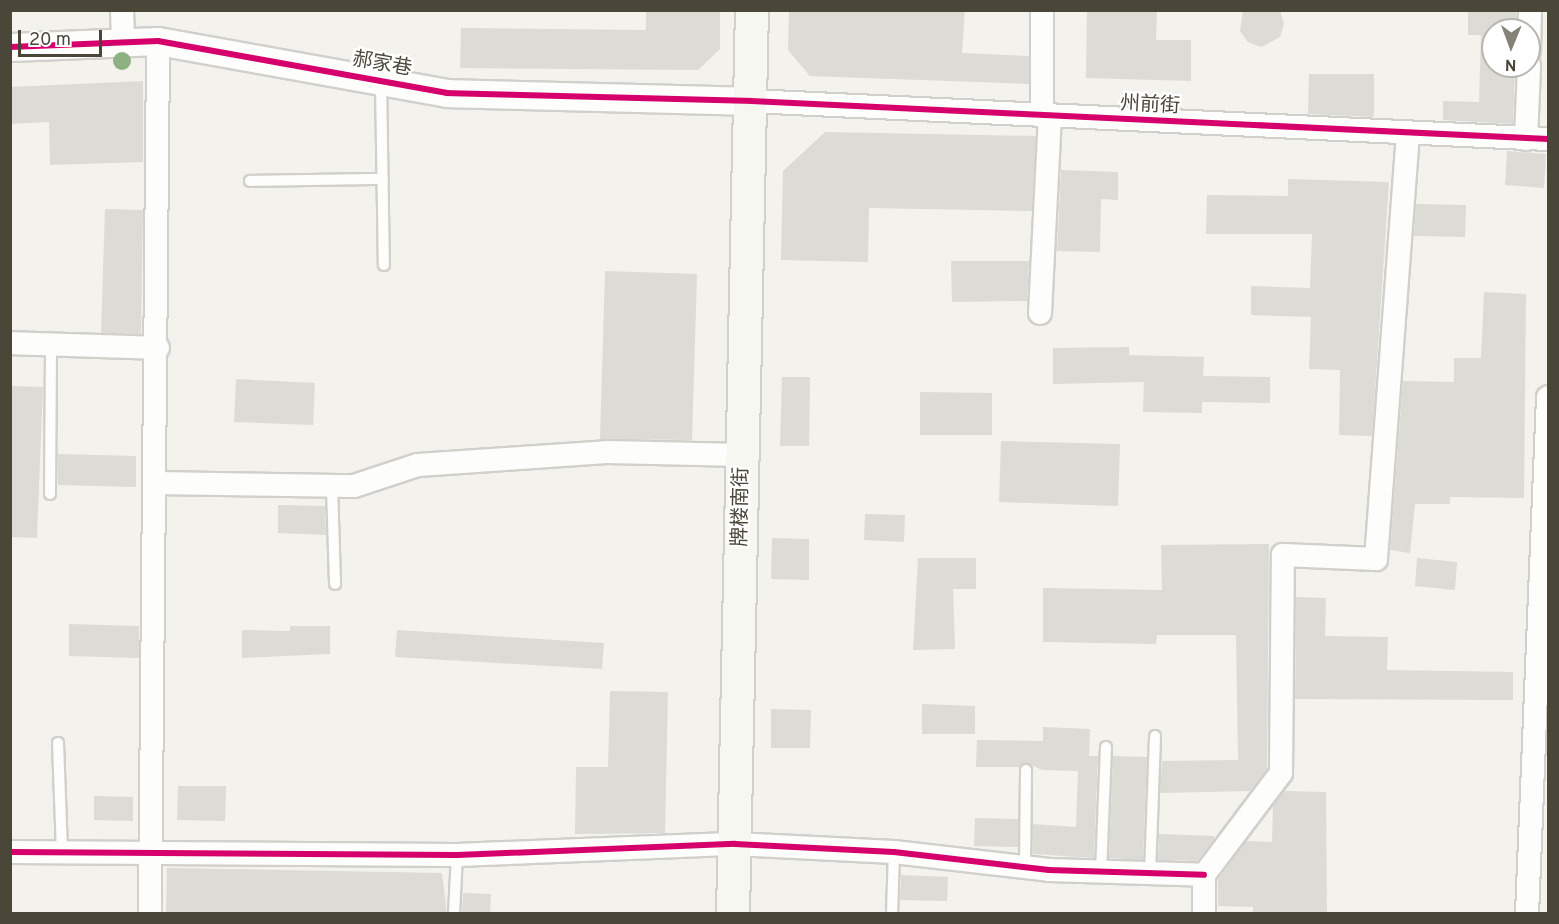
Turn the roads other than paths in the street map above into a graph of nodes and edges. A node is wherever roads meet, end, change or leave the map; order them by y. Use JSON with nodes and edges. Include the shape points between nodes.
{"nodes":[{"id":1,"x":122,"y":10,"type":"edge"},
{"id":2,"x":752,"y":10,"type":"edge"},
{"id":3,"x":1042,"y":10,"type":"edge"},
{"id":4,"x":158,"y":41,"type":"junction"},
{"id":5,"x":123,"y":43,"type":"junction"},
{"id":6,"x":10,"y":47,"type":"edge"},
{"id":7,"x":1529,"y":78,"type":"edge"},
{"id":8,"x":381,"y":82,"type":"junction"},
{"id":9,"x":751,"y":101,"type":"junction"},
{"id":10,"x":1046,"y":117,"type":"junction"},
{"id":11,"x":1408,"y":136,"type":"junction"},
{"id":12,"x":1537,"y":139,"type":"edge"},
{"id":13,"x":383,"y":179,"type":"junction"},
{"id":14,"x":250,"y":181,"type":"dead end"},
{"id":15,"x":384,"y":265,"type":"dead end"},
{"id":16,"x":1040,"y":313,"type":"dead end"},
{"id":17,"x":10,"y":343,"type":"edge"},
{"id":18,"x":51,"y":344,"type":"junction"},
{"id":19,"x":158,"y":348,"type":"junction"},
{"id":20,"x":1548,"y":397,"type":"edge"},
{"id":21,"x":743,"y":455,"type":"junction"},
{"id":22,"x":155,"y":483,"type":"junction"},
{"id":23,"x":332,"y":487,"type":"junction"},
{"id":24,"x":50,"y":494,"type":"dead end"},
{"id":25,"x":335,"y":584,"type":"dead end"},
{"id":26,"x":1155,"y":736,"type":"dead end"},
{"id":27,"x":58,"y":743,"type":"dead end"},
{"id":28,"x":1106,"y":747,"type":"dead end"},
{"id":29,"x":1026,"y":770,"type":"dead end"},
{"id":30,"x":735,"y":844,"type":"junction"},
{"id":31,"x":10,"y":852,"type":"edge"},
{"id":32,"x":62,"y":852,"type":"junction"},
{"id":33,"x":894,"y":852,"type":"junction"},
{"id":34,"x":149,"y":853,"type":"junction"},
{"id":35,"x":457,"y":855,"type":"junction"},
{"id":36,"x":1025,"y":868,"type":"junction"},
{"id":37,"x":1101,"y":872,"type":"junction"},
{"id":38,"x":1149,"y":874,"type":"junction"},
{"id":39,"x":1204,"y":875,"type":"junction"},
{"id":40,"x":150,"y":914,"type":"edge"},
{"id":41,"x":454,"y":914,"type":"edge"},
{"id":42,"x":734,"y":914,"type":"edge"},
{"id":43,"x":892,"y":914,"type":"edge"},
{"id":44,"x":1204,"y":914,"type":"edge"},
{"id":45,"x":1527,"y":914,"type":"edge"}],
"edges":[{"from":1,"to":5,"type":"street"},
{"from":2,"to":9,"type":"main road","name":"牌楼南街"},
{"from":3,"to":10,"type":"street"},
{"from":4,"to":5,"type":"street","name":"郝家巷"},
{"from":4,"to":8,"type":"street","name":"郝家巷"},
{"from":4,"to":19,"type":"street"},
{"from":5,"to":6,"type":"street","name":"郝家巷"},
{"from":7,"to":12,"type":"street"},
{"from":8,"to":9,"type":"street","name":"郝家巷","via":[[447,93]]},
{"from":8,"to":13,"type":"lane"},
{"from":9,"to":10,"type":"street","name":"州前街"},
{"from":9,"to":21,"type":"main road","name":"牌楼南街"},
{"from":10,"to":11,"type":"street","name":"州前街"},
{"from":10,"to":16,"type":"street"},
{"from":11,"to":12,"type":"street","name":"州前街"},
{"from":11,"to":39,"type":"street","via":[[1376,559],[1283,555],[1281,773]]},
{"from":13,"to":14,"type":"lane"},
{"from":13,"to":15,"type":"lane"},
{"from":17,"to":18,"type":"street"},
{"from":18,"to":19,"type":"street"},
{"from":18,"to":24,"type":"lane"},
{"from":19,"to":22,"type":"street"},
{"from":20,"to":45,"type":"street"},
{"from":21,"to":23,"type":"street","via":[[607,452],[418,465],[354,486]]},
{"from":21,"to":30,"type":"main road","name":"牌楼南街"},
{"from":22,"to":23,"type":"street"},
{"from":22,"to":34,"type":"street"},
{"from":23,"to":25,"type":"lane"},
{"from":26,"to":38,"type":"lane"},
{"from":27,"to":32,"type":"lane"},
{"from":28,"to":37,"type":"lane"},
{"from":29,"to":36,"type":"lane"},
{"from":30,"to":33,"type":"street"},
{"from":30,"to":35,"type":"street"},
{"from":30,"to":42,"type":"main road","name":"牌楼南街"},
{"from":31,"to":32,"type":"street"},
{"from":32,"to":34,"type":"street"},
{"from":33,"to":36,"type":"street"},
{"from":33,"to":43,"type":"lane"},
{"from":34,"to":35,"type":"street"},
{"from":34,"to":40,"type":"street"},
{"from":35,"to":41,"type":"lane"},
{"from":36,"to":37,"type":"street"},
{"from":37,"to":38,"type":"street"},
{"from":38,"to":39,"type":"street"},
{"from":39,"to":44,"type":"street"}]}
